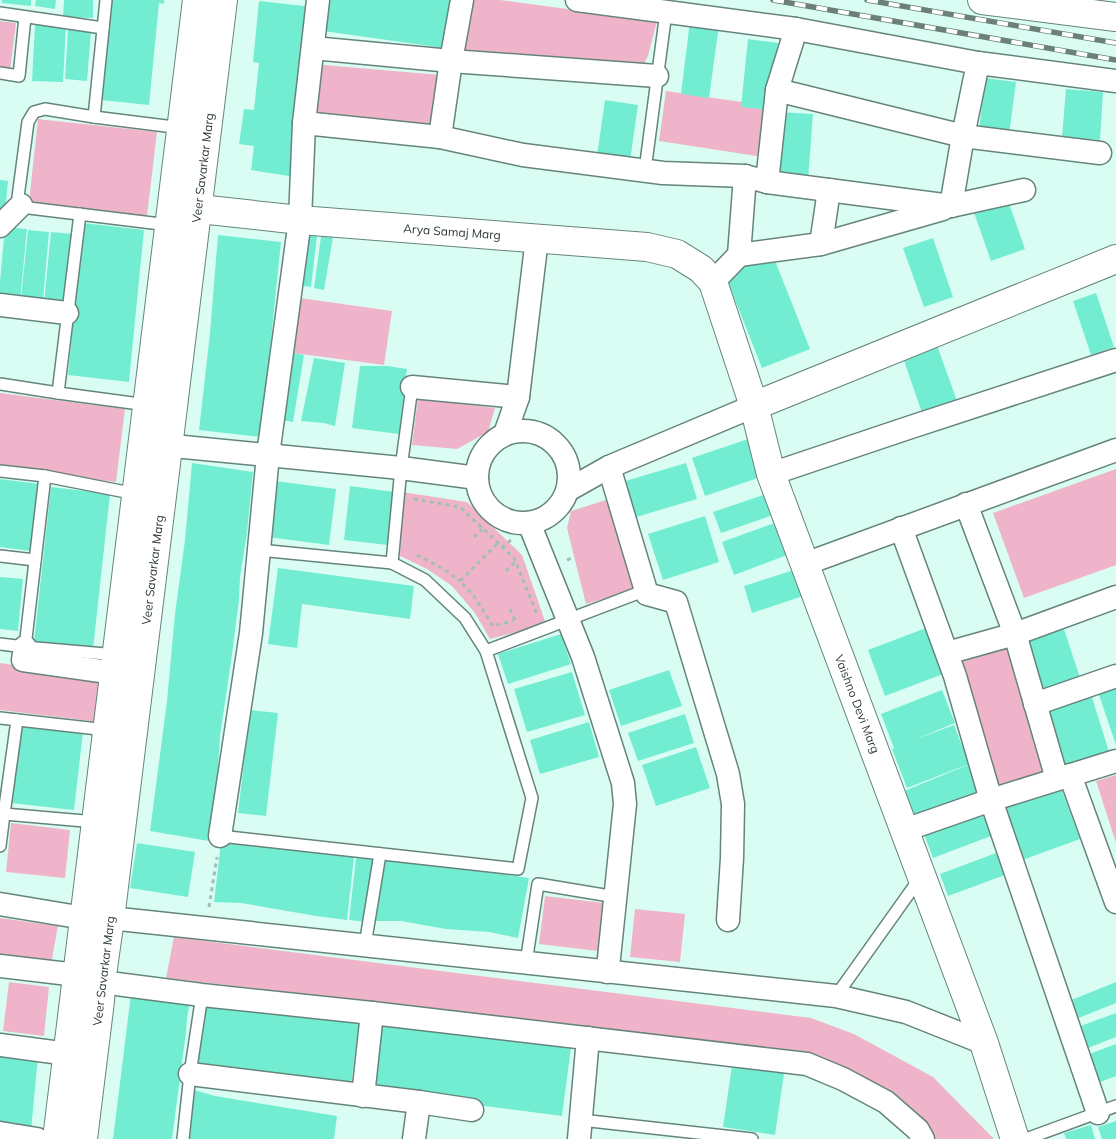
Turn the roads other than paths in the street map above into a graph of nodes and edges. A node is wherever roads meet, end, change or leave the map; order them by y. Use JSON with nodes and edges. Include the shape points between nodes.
{"nodes":[{"id":1,"x":106,"y":0,"type":"edge"},
{"id":2,"x":197,"y":0,"type":"edge"},
{"id":3,"x":223,"y":0,"type":"edge"},
{"id":4,"x":318,"y":0,"type":"edge"},
{"id":5,"x":462,"y":0,"type":"edge"},
{"id":6,"x":577,"y":0,"type":"edge"},
{"id":7,"x":982,"y":0,"type":"edge"},
{"id":8,"x":666,"y":12,"type":"junction"},
{"id":9,"x":0,"y":13,"type":"edge"},
{"id":10,"x":26,"y":16,"type":"junction"},
{"id":11,"x":1116,"y":17,"type":"edge"},
{"id":12,"x":103,"y":28,"type":"junction"},
{"id":13,"x":796,"y":29,"type":"junction"},
{"id":14,"x":313,"y":48,"type":"junction"},
{"id":15,"x":452,"y":61,"type":"junction"},
{"id":16,"x":978,"y":63,"type":"junction"},
{"id":17,"x":0,"y":73,"type":"edge"},
{"id":18,"x":657,"y":76,"type":"junction"},
{"id":19,"x":1116,"y":81,"type":"edge"},
{"id":20,"x":777,"y":90,"type":"junction"},
{"id":21,"x":94,"y":117,"type":"junction"},
{"id":22,"x":304,"y":123,"type":"junction"},
{"id":23,"x":182,"y":128,"type":"junction"},
{"id":24,"x":963,"y":136,"type":"junction"},
{"id":25,"x":440,"y":138,"type":"junction"},
{"id":26,"x":1100,"y":153,"type":"dead end"},
{"id":27,"x":645,"y":170,"type":"junction"},
{"id":28,"x":745,"y":176,"type":"junction"},
{"id":29,"x":767,"y":182,"type":"junction"},
{"id":30,"x":829,"y":190,"type":"junction"},
{"id":31,"x":1024,"y":190,"type":"dead end"},
{"id":32,"x":21,"y":205,"type":"junction"},
{"id":33,"x":951,"y":206,"type":"junction"},
{"id":34,"x":180,"y":213,"type":"junction"},
{"id":35,"x":80,"y":214,"type":"junction"},
{"id":36,"x":300,"y":220,"type":"junction"},
{"id":37,"x":0,"y":226,"type":"edge"},
{"id":38,"x":537,"y":238,"type":"junction"},
{"id":39,"x":821,"y":244,"type":"junction"},
{"id":40,"x":739,"y":255,"type":"junction"},
{"id":41,"x":1116,"y":259,"type":"edge"},
{"id":42,"x":707,"y":276,"type":"junction"},
{"id":43,"x":0,"y":305,"type":"edge"},
{"id":44,"x":67,"y":313,"type":"junction"},
{"id":45,"x":1116,"y":360,"type":"edge"},
{"id":46,"x":0,"y":384,"type":"edge"},
{"id":47,"x":412,"y":387,"type":"joint"},
{"id":48,"x":58,"y":394,"type":"junction"},
{"id":49,"x":518,"y":397,"type":"junction"},
{"id":50,"x":147,"y":405,"type":"junction"},
{"id":51,"x":754,"y":406,"type":"junction"},
{"id":52,"x":505,"y":434,"type":"junction"},
{"id":53,"x":156,"y":445,"type":"junction"},
{"id":54,"x":1116,"y":450,"type":"edge"},
{"id":55,"x":268,"y":455,"type":"junction"},
{"id":56,"x":609,"y":467,"type":"junction"},
{"id":57,"x":401,"y":468,"type":"junction"},
{"id":58,"x":0,"y":471,"type":"edge"},
{"id":59,"x":771,"y":474,"type":"junction"},
{"id":60,"x":45,"y":476,"type":"junction"},
{"id":61,"x":477,"y":478,"type":"junction"},
{"id":62,"x":568,"y":490,"type":"junction"},
{"id":63,"x":136,"y":494,"type":"junction"},
{"id":64,"x":966,"y":504,"type":"junction"},
{"id":65,"x":529,"y":523,"type":"junction"},
{"id":66,"x":901,"y":528,"type":"junction"},
{"id":67,"x":259,"y":550,"type":"junction"},
{"id":68,"x":0,"y":556,"type":"edge"},
{"id":69,"x":35,"y":560,"type":"junction"},
{"id":70,"x":392,"y":563,"type":"junction"},
{"id":71,"x":804,"y":564,"type":"junction"},
{"id":72,"x":646,"y":590,"type":"junction"},
{"id":73,"x":1116,"y":597,"type":"edge"},
{"id":74,"x":568,"y":619,"type":"junction"},
{"id":75,"x":1015,"y":634,"type":"junction"},
{"id":76,"x":0,"y":644,"type":"edge"},
{"id":77,"x":25,"y":647,"type":"junction"},
{"id":78,"x":486,"y":651,"type":"junction"},
{"id":79,"x":947,"y":652,"type":"junction"},
{"id":80,"x":116,"y":664,"type":"junction"},
{"id":81,"x":1116,"y":676,"type":"edge"},
{"id":82,"x":1035,"y":704,"type":"junction"},
{"id":83,"x":0,"y":718,"type":"edge"},
{"id":84,"x":17,"y":720,"type":"junction"},
{"id":85,"x":107,"y":730,"type":"junction"},
{"id":86,"x":1116,"y":760,"type":"edge"},
{"id":87,"x":1064,"y":777,"type":"junction"},
{"id":88,"x":991,"y":800,"type":"junction"},
{"id":89,"x":2,"y":813,"type":"edge"},
{"id":90,"x":96,"y":822,"type":"junction"},
{"id":91,"x":904,"y":830,"type":"junction"},
{"id":92,"x":220,"y":836,"type":"joint"},
{"id":93,"x":0,"y":846,"type":"edge"},
{"id":94,"x":380,"y":854,"type":"junction"},
{"id":95,"x":922,"y":875,"type":"junction"},
{"id":96,"x":616,"y":896,"type":"junction"},
{"id":97,"x":1115,"y":898,"type":"edge"},
{"id":98,"x":0,"y":904,"type":"edge"},
{"id":99,"x":97,"y":918,"type":"junction"},
{"id":100,"x":728,"y":920,"type":"dead end"},
{"id":101,"x":364,"y":945,"type":"junction"},
{"id":102,"x":526,"y":963,"type":"junction"},
{"id":103,"x":0,"y":966,"type":"edge"},
{"id":104,"x":607,"y":972,"type":"junction"},
{"id":105,"x":89,"y":979,"type":"junction"},
{"id":106,"x":202,"y":995,"type":"junction"},
{"id":107,"x":836,"y":996,"type":"junction"},
{"id":108,"x":372,"y":1013,"type":"junction"},
{"id":109,"x":588,"y":1038,"type":"junction"},
{"id":110,"x":984,"y":1043,"type":"junction"},
{"id":111,"x":0,"y":1045,"type":"edge"},
{"id":112,"x":68,"y":1054,"type":"junction"},
{"id":113,"x":190,"y":1074,"type":"junction"},
{"id":114,"x":363,"y":1096,"type":"junction"},
{"id":115,"x":419,"y":1102,"type":"junction"},
{"id":116,"x":472,"y":1110,"type":"dead end"},
{"id":117,"x":1107,"y":1110,"type":"edge"},
{"id":118,"x":580,"y":1130,"type":"edge"},
{"id":119,"x":0,"y":1133,"type":"edge"},
{"id":120,"x":37,"y":1139,"type":"edge"},
{"id":121,"x":57,"y":1139,"type":"edge"},
{"id":122,"x":83,"y":1139,"type":"edge"},
{"id":123,"x":183,"y":1139,"type":"edge"},
{"id":124,"x":414,"y":1139,"type":"edge"},
{"id":125,"x":752,"y":1139,"type":"edge"},
{"id":126,"x":923,"y":1139,"type":"edge"},
{"id":127,"x":1015,"y":1139,"type":"edge"},
{"id":128,"x":1026,"y":1139,"type":"edge"}],
"edges":[{"from":1,"to":12,"type":"lane"},
{"from":2,"to":23,"type":"street","name":"Veer Savarkar Marg"},
{"from":3,"to":34,"type":"street","name":"Veer Savarkar Marg"},
{"from":4,"to":14,"type":"street"},
{"from":5,"to":15,"type":"street"},
{"from":6,"to":8,"type":"street"},
{"from":7,"to":11,"type":"street"},
{"from":8,"to":13,"type":"street"},
{"from":8,"to":18,"type":"lane"},
{"from":9,"to":10,"type":"lane"},
{"from":10,"to":12,"type":"lane"},
{"from":10,"to":17,"type":"lane","via":[[19,76]]},
{"from":12,"to":21,"type":"lane"},
{"from":13,"to":16,"type":"street"},
{"from":13,"to":20,"type":"street"},
{"from":14,"to":15,"type":"street"},
{"from":14,"to":22,"type":"street"},
{"from":15,"to":18,"type":"street"},
{"from":15,"to":25,"type":"street"},
{"from":16,"to":19,"type":"street"},
{"from":16,"to":24,"type":"street"},
{"from":18,"to":27,"type":"lane"},
{"from":20,"to":24,"type":"street"},
{"from":20,"to":29,"type":"street"},
{"from":21,"to":23,"type":"lane"},
{"from":21,"to":32,"type":"lane","via":[[45,110],[34,112],[28,122],[18,197]]},
{"from":22,"to":25,"type":"street"},
{"from":22,"to":36,"type":"street"},
{"from":23,"to":34,"type":"street","name":"Veer Savarkar Marg"},
{"from":24,"to":26,"type":"street"},
{"from":24,"to":33,"type":"street"},
{"from":25,"to":27,"type":"street","via":[[523,155]]},
{"from":27,"to":28,"type":"street"},
{"from":28,"to":29,"type":"street"},
{"from":28,"to":40,"type":"street"},
{"from":29,"to":30,"type":"street"},
{"from":30,"to":33,"type":"street"},
{"from":30,"to":39,"type":"street"},
{"from":31,"to":33,"type":"street"},
{"from":32,"to":35,"type":"lane"},
{"from":32,"to":37,"type":"street"},
{"from":33,"to":39,"type":"street"},
{"from":34,"to":35,"type":"lane"},
{"from":34,"to":36,"type":"street","name":"Arya Samaj Marg"},
{"from":34,"to":50,"type":"street","name":"Veer Savarkar Marg"},
{"from":34,"to":53,"type":"street","name":"Veer Savarkar Marg"},
{"from":35,"to":44,"type":"lane"},
{"from":36,"to":38,"type":"street","name":"Arya Samaj Marg"},
{"from":36,"to":55,"type":"street"},
{"from":38,"to":42,"type":"street","name":"Arya Samaj Marg","via":[[647,247],[678,254]]},
{"from":38,"to":49,"type":"street"},
{"from":39,"to":40,"type":"street"},
{"from":40,"to":42,"type":"street"},
{"from":41,"to":51,"type":"street"},
{"from":42,"to":51,"type":"street","name":"Vaishno Devi Marg"},
{"from":43,"to":44,"type":"street"},
{"from":44,"to":48,"type":"lane"},
{"from":45,"to":59,"type":"street"},
{"from":46,"to":48,"type":"lane"},
{"from":47,"to":49,"type":"street"},
{"from":47,"to":57,"type":"lane"},
{"from":48,"to":50,"type":"lane"},
{"from":49,"to":52,"type":"street"},
{"from":50,"to":53,"type":"street","name":"Veer Savarkar Marg"},
{"from":51,"to":56,"type":"street"},
{"from":51,"to":59,"type":"street","name":"Vaishno Devi Marg"},
{"from":52,"to":61,"type":"street","via":[[483,452]]},
{"from":52,"to":62,"type":"street","via":[[524,431],[540,434],[554,442],[565,458]]},
{"from":53,"to":55,"type":"street"},
{"from":53,"to":63,"type":"street","name":"Veer Savarkar Marg"},
{"from":53,"to":99,"type":"street","name":"Veer Savarkar Marg"},
{"from":54,"to":64,"type":"street"},
{"from":55,"to":57,"type":"street"},
{"from":55,"to":67,"type":"street"},
{"from":56,"to":62,"type":"street"},
{"from":56,"to":72,"type":"street"},
{"from":57,"to":61,"type":"street"},
{"from":57,"to":70,"type":"lane"},
{"from":58,"to":60,"type":"lane"},
{"from":59,"to":71,"type":"street","name":"Vaishno Devi Marg"},
{"from":60,"to":63,"type":"lane"},
{"from":60,"to":69,"type":"lane"},
{"from":61,"to":65,"type":"street","via":[[481,496],[490,509],[513,522]]},
{"from":62,"to":65,"type":"street","via":[[554,512]]},
{"from":63,"to":80,"type":"street","name":"Veer Savarkar Marg"},
{"from":64,"to":66,"type":"street"},
{"from":64,"to":75,"type":"street"},
{"from":65,"to":74,"type":"street"},
{"from":66,"to":71,"type":"street"},
{"from":66,"to":79,"type":"street"},
{"from":67,"to":70,"type":"lane"},
{"from":67,"to":92,"type":"street","via":[[251,633]]},
{"from":68,"to":69,"type":"lane"},
{"from":69,"to":77,"type":"lane"},
{"from":70,"to":78,"type":"lane","via":[[425,580],[465,618]]},
{"from":71,"to":91,"type":"street","name":"Vaishno Devi Marg"},
{"from":72,"to":74,"type":"lane"},
{"from":72,"to":100,"type":"street","via":[[647,594],[676,602],[728,774],[733,804]]},
{"from":73,"to":75,"type":"street"},
{"from":74,"to":78,"type":"lane"},
{"from":74,"to":96,"type":"street","via":[[623,783],[625,804]]},
{"from":75,"to":79,"type":"street"},
{"from":75,"to":82,"type":"street"},
{"from":76,"to":77,"type":"lane"},
{"from":77,"to":80,"type":"street","via":[[23,660]]},
{"from":78,"to":94,"type":"lane","via":[[532,798],[518,869]]},
{"from":79,"to":88,"type":"street"},
{"from":80,"to":85,"type":"street","name":"Veer Savarkar Marg"},
{"from":81,"to":82,"type":"street"},
{"from":82,"to":87,"type":"street"},
{"from":83,"to":84,"type":"lane"},
{"from":84,"to":85,"type":"lane"},
{"from":84,"to":89,"type":"lane"},
{"from":85,"to":90,"type":"street","name":"Veer Savarkar Marg"},
{"from":86,"to":87,"type":"street"},
{"from":87,"to":88,"type":"street"},
{"from":87,"to":97,"type":"street"},
{"from":88,"to":91,"type":"street"},
{"from":88,"to":117,"type":"street"},
{"from":89,"to":90,"type":"lane"},
{"from":89,"to":93,"type":"lane"},
{"from":90,"to":99,"type":"street","name":"Veer Savarkar Marg"},
{"from":91,"to":95,"type":"street","name":"Vaishno Devi Marg"},
{"from":92,"to":94,"type":"lane"},
{"from":94,"to":101,"type":"lane"},
{"from":95,"to":107,"type":"lane"},
{"from":95,"to":110,"type":"street","name":"Vaishno Devi Marg"},
{"from":96,"to":102,"type":"lane","via":[[538,884]]},
{"from":96,"to":104,"type":"street"},
{"from":98,"to":99,"type":"street"},
{"from":99,"to":101,"type":"street"},
{"from":99,"to":105,"type":"street","name":"Veer Savarkar Marg"},
{"from":101,"to":102,"type":"street"},
{"from":102,"to":104,"type":"street"},
{"from":103,"to":105,"type":"street"},
{"from":104,"to":107,"type":"street"},
{"from":105,"to":106,"type":"street"},
{"from":105,"to":112,"type":"street","name":"Veer Savarkar Marg"},
{"from":105,"to":122,"type":"street","name":"Veer Savarkar Marg","via":[[100,1002]]},
{"from":106,"to":108,"type":"street"},
{"from":106,"to":113,"type":"lane"},
{"from":107,"to":110,"type":"street","via":[[906,1012]]},
{"from":108,"to":109,"type":"street"},
{"from":108,"to":114,"type":"street"},
{"from":109,"to":118,"type":"street"},
{"from":109,"to":126,"type":"street","via":[[807,1064],[886,1102],[918,1130]]},
{"from":110,"to":127,"type":"street","name":"Vaishno Devi Marg"},
{"from":111,"to":112,"type":"street"},
{"from":112,"to":121,"type":"street","name":"Veer Savarkar Marg"},
{"from":113,"to":114,"type":"street"},
{"from":113,"to":123,"type":"lane"},
{"from":114,"to":115,"type":"street"},
{"from":115,"to":116,"type":"street"},
{"from":115,"to":124,"type":"street"},
{"from":117,"to":128,"type":"lane"},
{"from":118,"to":125,"type":"lane"},
{"from":119,"to":120,"type":"street"}]}
